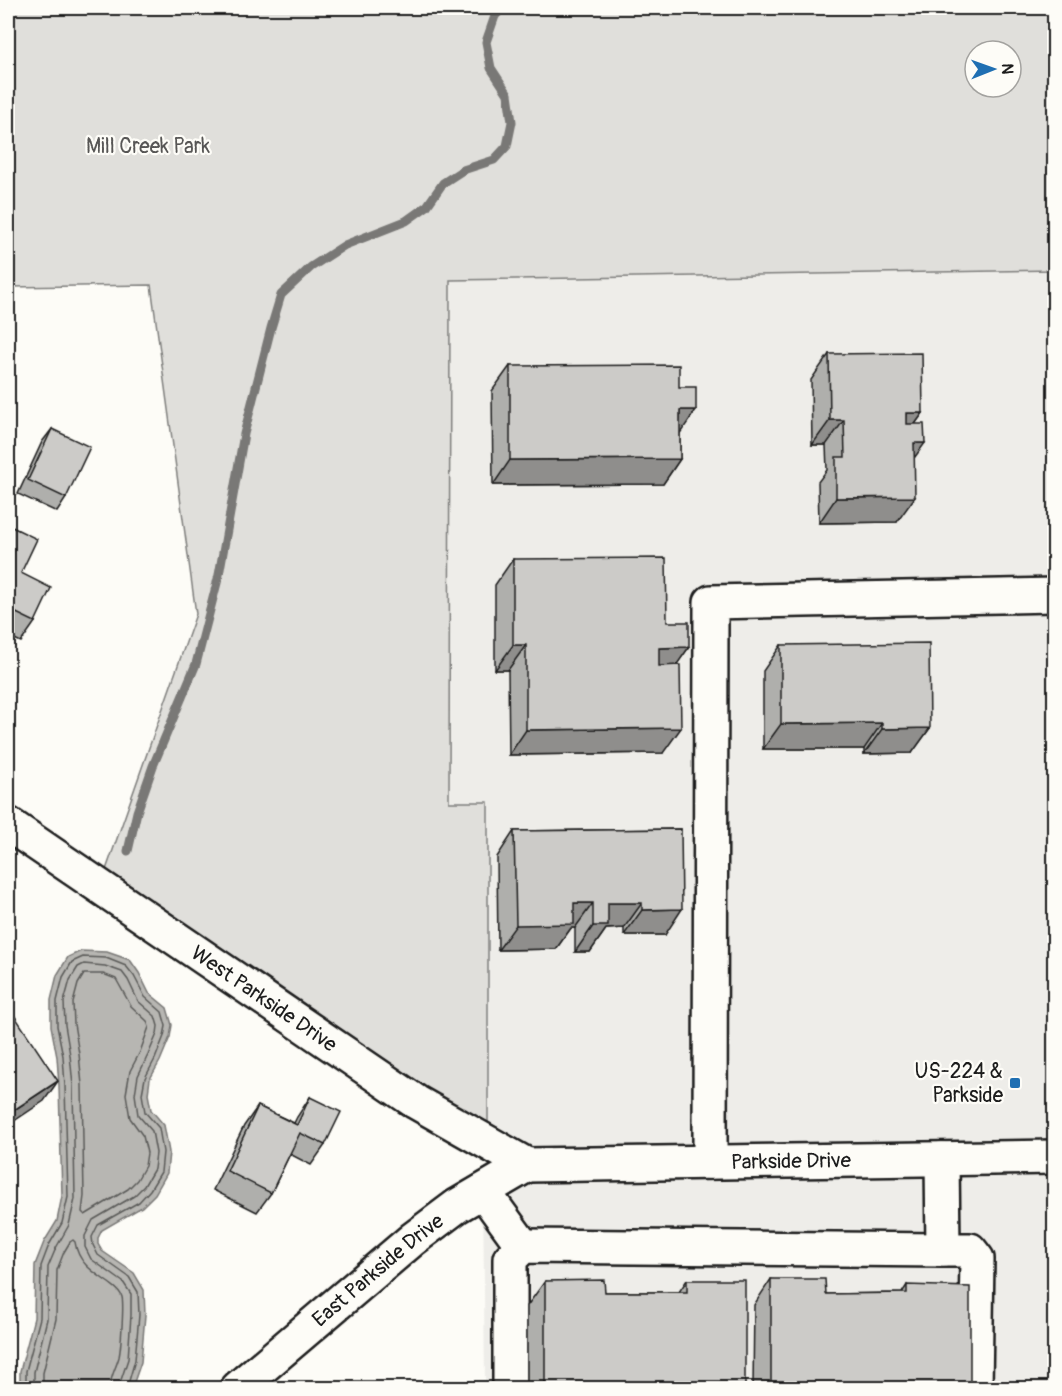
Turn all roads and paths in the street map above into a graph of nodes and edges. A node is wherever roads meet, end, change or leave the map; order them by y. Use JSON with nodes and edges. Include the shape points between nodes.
{"nodes":[{"id":1,"x":1054,"y":595,"type":"edge"},
{"id":2,"x":8,"y":824,"type":"edge"},
{"id":3,"x":1054,"y":1157,"type":"edge"},
{"id":4,"x":942,"y":1159,"type":"junction"},
{"id":5,"x":710,"y":1162,"type":"junction"},
{"id":6,"x":527,"y":1165,"type":"junction"},
{"id":7,"x":483,"y":1191,"type":"junction"},
{"id":8,"x":523,"y":1246,"type":"junction"},
{"id":9,"x":942,"y":1250,"type":"junction"},
{"id":10,"x":238,"y":1389,"type":"edge"},
{"id":11,"x":510,"y":1389,"type":"edge"},
{"id":12,"x":975,"y":1389,"type":"edge"}],
"edges":[{"from":1,"to":5,"type":"street","via":[[711,602]]},
{"from":2,"to":6,"type":"street","name":"West Parkside Drive","via":[[416,1102]]},
{"from":3,"to":4,"type":"street","name":"Parkside Drive"},
{"from":4,"to":5,"type":"street","name":"Parkside Drive"},
{"from":4,"to":9,"type":"street"},
{"from":5,"to":6,"type":"street","name":"Parkside Drive"},
{"from":6,"to":7,"type":"street","name":"East Parkside Drive"},
{"from":7,"to":8,"type":"street"},
{"from":7,"to":10,"type":"street","name":"East Parkside Drive","via":[[413,1239]]},
{"from":8,"to":9,"type":"street"},
{"from":8,"to":11,"type":"street","via":[[510,1259]]},
{"from":9,"to":12,"type":"street","via":[[970,1250],[977,1259]]}]}
